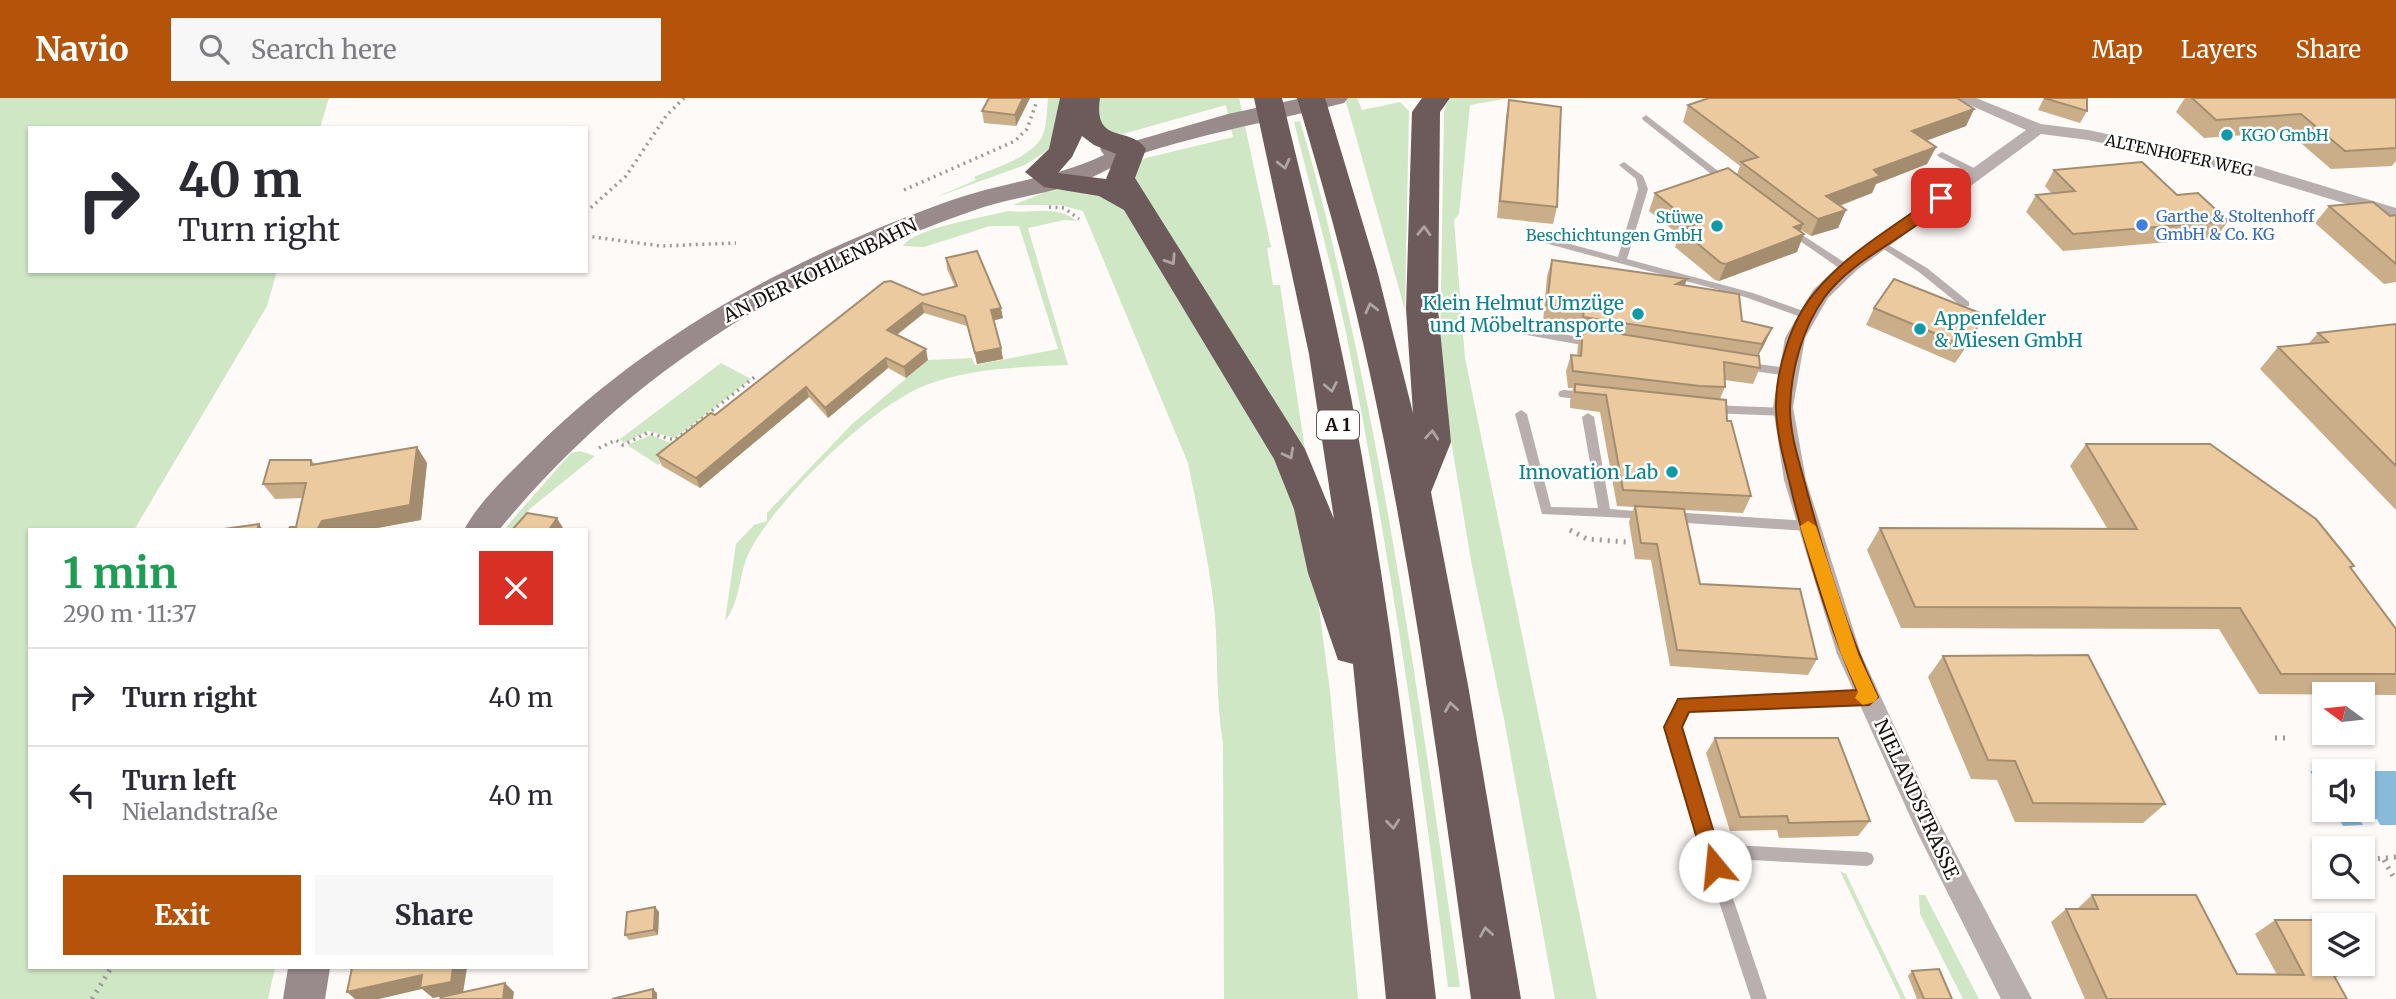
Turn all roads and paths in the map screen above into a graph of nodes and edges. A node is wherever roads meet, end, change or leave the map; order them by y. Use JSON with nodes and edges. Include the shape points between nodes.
{"nodes":[{"id":1,"x":684,"y":98,"type":"edge"},
{"id":2,"x":1074,"y":98,"type":"edge"},
{"id":3,"x":1086,"y":98,"type":"edge"},
{"id":4,"x":1268,"y":98,"type":"edge"},
{"id":5,"x":1311,"y":98,"type":"edge"},
{"id":6,"x":1336,"y":98,"type":"edge"},
{"id":7,"x":1962,"y":98,"type":"edge"},
{"id":8,"x":1037,"y":102,"type":"dead end"},
{"id":9,"x":1425,"y":103,"type":"edge"},
{"id":10,"x":1646,"y":118,"type":"dead end"},
{"id":11,"x":2038,"y":129,"type":"junction"},
{"id":12,"x":1132,"y":149,"type":"junction"},
{"id":13,"x":1942,"y":155,"type":"dead end"},
{"id":14,"x":1624,"y":164,"type":"dead end"},
{"id":15,"x":1977,"y":173,"type":"junction"},
{"id":16,"x":1047,"y":176,"type":"junction"},
{"id":17,"x":904,"y":190,"type":"dead end"},
{"id":18,"x":1738,"y":190,"type":"edge"},
{"id":19,"x":1134,"y":203,"type":"junction"},
{"id":20,"x":588,"y":211,"type":"edge"},
{"id":21,"x":2396,"y":214,"type":"edge"},
{"id":22,"x":1779,"y":221,"type":"edge"},
{"id":23,"x":588,"y":236,"type":"edge"},
{"id":24,"x":1544,"y":240,"type":"dead end"},
{"id":25,"x":736,"y":243,"type":"dead end"},
{"id":26,"x":1880,"y":243,"type":"junction"},
{"id":27,"x":1622,"y":260,"type":"junction"},
{"id":28,"x":1846,"y":268,"type":"junction"},
{"id":29,"x":1965,"y":304,"type":"edge"},
{"id":30,"x":1805,"y":316,"type":"junction"},
{"id":31,"x":1487,"y":325,"type":"dead end"},
{"id":32,"x":1608,"y":345,"type":"edge"},
{"id":33,"x":1728,"y":364,"type":"edge"},
{"id":34,"x":1788,"y":372,"type":"junction"},
{"id":35,"x":756,"y":376,"type":"dead end"},
{"id":36,"x":1564,"y":394,"type":"dead end"},
{"id":37,"x":1603,"y":398,"type":"edge"},
{"id":38,"x":726,"y":399,"type":"junction"},
{"id":39,"x":734,"y":403,"type":"edge"},
{"id":40,"x":1693,"y":409,"type":"edge"},
{"id":41,"x":1784,"y":412,"type":"junction"},
{"id":42,"x":1521,"y":414,"type":"dead end"},
{"id":43,"x":1588,"y":417,"type":"dead end"},
{"id":44,"x":675,"y":440,"type":"junction"},
{"id":45,"x":686,"y":446,"type":"edge"},
{"id":46,"x":595,"y":450,"type":"dead end"},
{"id":47,"x":1411,"y":495,"type":"junction"},
{"id":48,"x":1558,"y":512,"type":"junction"},
{"id":49,"x":1605,"y":513,"type":"junction"},
{"id":50,"x":1808,"y":526,"type":"junction"},
{"id":51,"x":482,"y":528,"type":"edge"},
{"id":52,"x":1627,"y":541,"type":"dead end"},
{"id":53,"x":1869,"y":697,"type":"junction"},
{"id":54,"x":1805,"y":701,"type":"joint"},
{"id":55,"x":2275,"y":738,"type":"dead end"},
{"id":56,"x":2288,"y":738,"type":"dead end"},
{"id":57,"x":1386,"y":756,"type":"junction"},
{"id":58,"x":1707,"y":844,"type":"junction"},
{"id":59,"x":2396,"y":857,"type":"edge"},
{"id":60,"x":1867,"y":859,"type":"dead end"},
{"id":61,"x":2375,"y":860,"type":"edge"},
{"id":62,"x":2384,"y":860,"type":"junction"},
{"id":63,"x":2394,"y":878,"type":"dead end"},
{"id":64,"x":110,"y":969,"type":"edge"},
{"id":65,"x":309,"y":969,"type":"edge"},
{"id":66,"x":92,"y":999,"type":"edge"},
{"id":67,"x":304,"y":999,"type":"edge"},
{"id":68,"x":1411,"y":999,"type":"edge"},
{"id":69,"x":1496,"y":999,"type":"edge"},
{"id":70,"x":1759,"y":999,"type":"edge"},
{"id":71,"x":2017,"y":999,"type":"edge"}],
"edges":[{"from":1,"to":20,"type":"path","via":[[665,112],[645,150],[611,196]]},
{"from":2,"to":16,"type":"highway","via":[[1066,145]]},
{"from":3,"to":12,"type":"highway","via":[[1091,129],[1101,141]]},
{"from":4,"to":57,"type":"highway","number":"A 1","one_way":true,"via":[[1341,440]]},
{"from":47,"to":5,"type":"highway","one_way":true,"via":[[1353,236]]},
{"from":6,"to":12,"type":"main road","name":"AN DER KOHLENBAHN","via":[[1228,121]]},
{"from":7,"to":11,"type":"street","name":"ALTENHOFER WEG"},
{"from":8,"to":17,"type":"path","via":[[1027,129],[1015,141]]},
{"from":47,"to":9,"type":"highway","one_way":true,"via":[[1433,442],[1422,309]]},
{"from":10,"to":18,"type":"lane"},
{"from":11,"to":15,"type":"street","name":"NIELANDSTRASSE"},
{"from":11,"to":21,"type":"street","name":"ALTENHOFER WEG","via":[[2088,135],[2252,170]]},
{"from":12,"to":16,"type":"main road","name":"AN DER KOHLENBAHN","via":[[1114,161]]},
{"from":12,"to":19,"type":"highway","via":[[1120,178]]},
{"from":13,"to":15,"type":"lane"},
{"from":14,"to":27,"type":"lane","via":[[1640,178],[1643,189]]},
{"from":15,"to":26,"type":"street","name":"NIELANDSTRASSE"},
{"from":16,"to":19,"type":"highway","via":[[1107,188]]},
{"from":16,"to":51,"type":"main road","name":"AN DER KOHLENBAHN","via":[[1006,196],[987,198],[919,222],[826,263],[685,339],[561,438]]},
{"from":19,"to":57,"type":"highway","one_way":true,"via":[[1292,458],[1313,509],[1328,573]]},
{"from":22,"to":28,"type":"lane"},
{"from":23,"to":25,"type":"path","via":[[666,248]]},
{"from":24,"to":27,"type":"lane"},
{"from":26,"to":28,"type":"street","name":"NIELANDSTRASSE"},
{"from":26,"to":29,"type":"lane"},
{"from":27,"to":30,"type":"lane","via":[[1749,295]]},
{"from":28,"to":30,"type":"street","name":"NIELANDSTRASSE"},
{"from":30,"to":34,"type":"street","name":"NIELANDSTRASSE"},
{"from":31,"to":32,"type":"lane"},
{"from":33,"to":34,"type":"lane"},
{"from":34,"to":41,"type":"street","name":"NIELANDSTRASSE"},
{"from":35,"to":38,"type":"path"},
{"from":36,"to":37,"type":"lane"},
{"from":38,"to":39,"type":"path"},
{"from":38,"to":44,"type":"path"},
{"from":40,"to":41,"type":"lane"},
{"from":41,"to":50,"type":"street","name":"NIELANDSTRASSE"},
{"from":42,"to":48,"type":"lane","via":[[1546,511]]},
{"from":43,"to":49,"type":"lane"},
{"from":44,"to":45,"type":"path"},
{"from":44,"to":46,"type":"path","via":[[647,433],[623,446],[611,440]]},
{"from":69,"to":47,"type":"highway","one_way":true,"via":[[1442,649]]},
{"from":48,"to":49,"type":"lane"},
{"from":48,"to":52,"type":"path","via":[[1578,536]]},
{"from":49,"to":50,"type":"lane"},
{"from":50,"to":53,"type":"street","name":"NIELANDSTRASSE","via":[[1849,654]]},
{"from":53,"to":54,"type":"lane"},
{"from":53,"to":71,"type":"street","name":"NIELANDSTRASSE","via":[[1942,858]]},
{"from":54,"to":58,"type":"lane","via":[[1684,705],[1673,727]]},
{"from":55,"to":56,"type":"path"},
{"from":57,"to":68,"type":"highway","number":"A 1","one_way":true},
{"from":58,"to":60,"type":"lane","via":[[1731,852]]},
{"from":58,"to":70,"type":"lane"},
{"from":59,"to":62,"type":"path"},
{"from":61,"to":62,"type":"path"},
{"from":62,"to":63,"type":"path"},
{"from":64,"to":66,"type":"path"},
{"from":65,"to":67,"type":"main road"}]}
